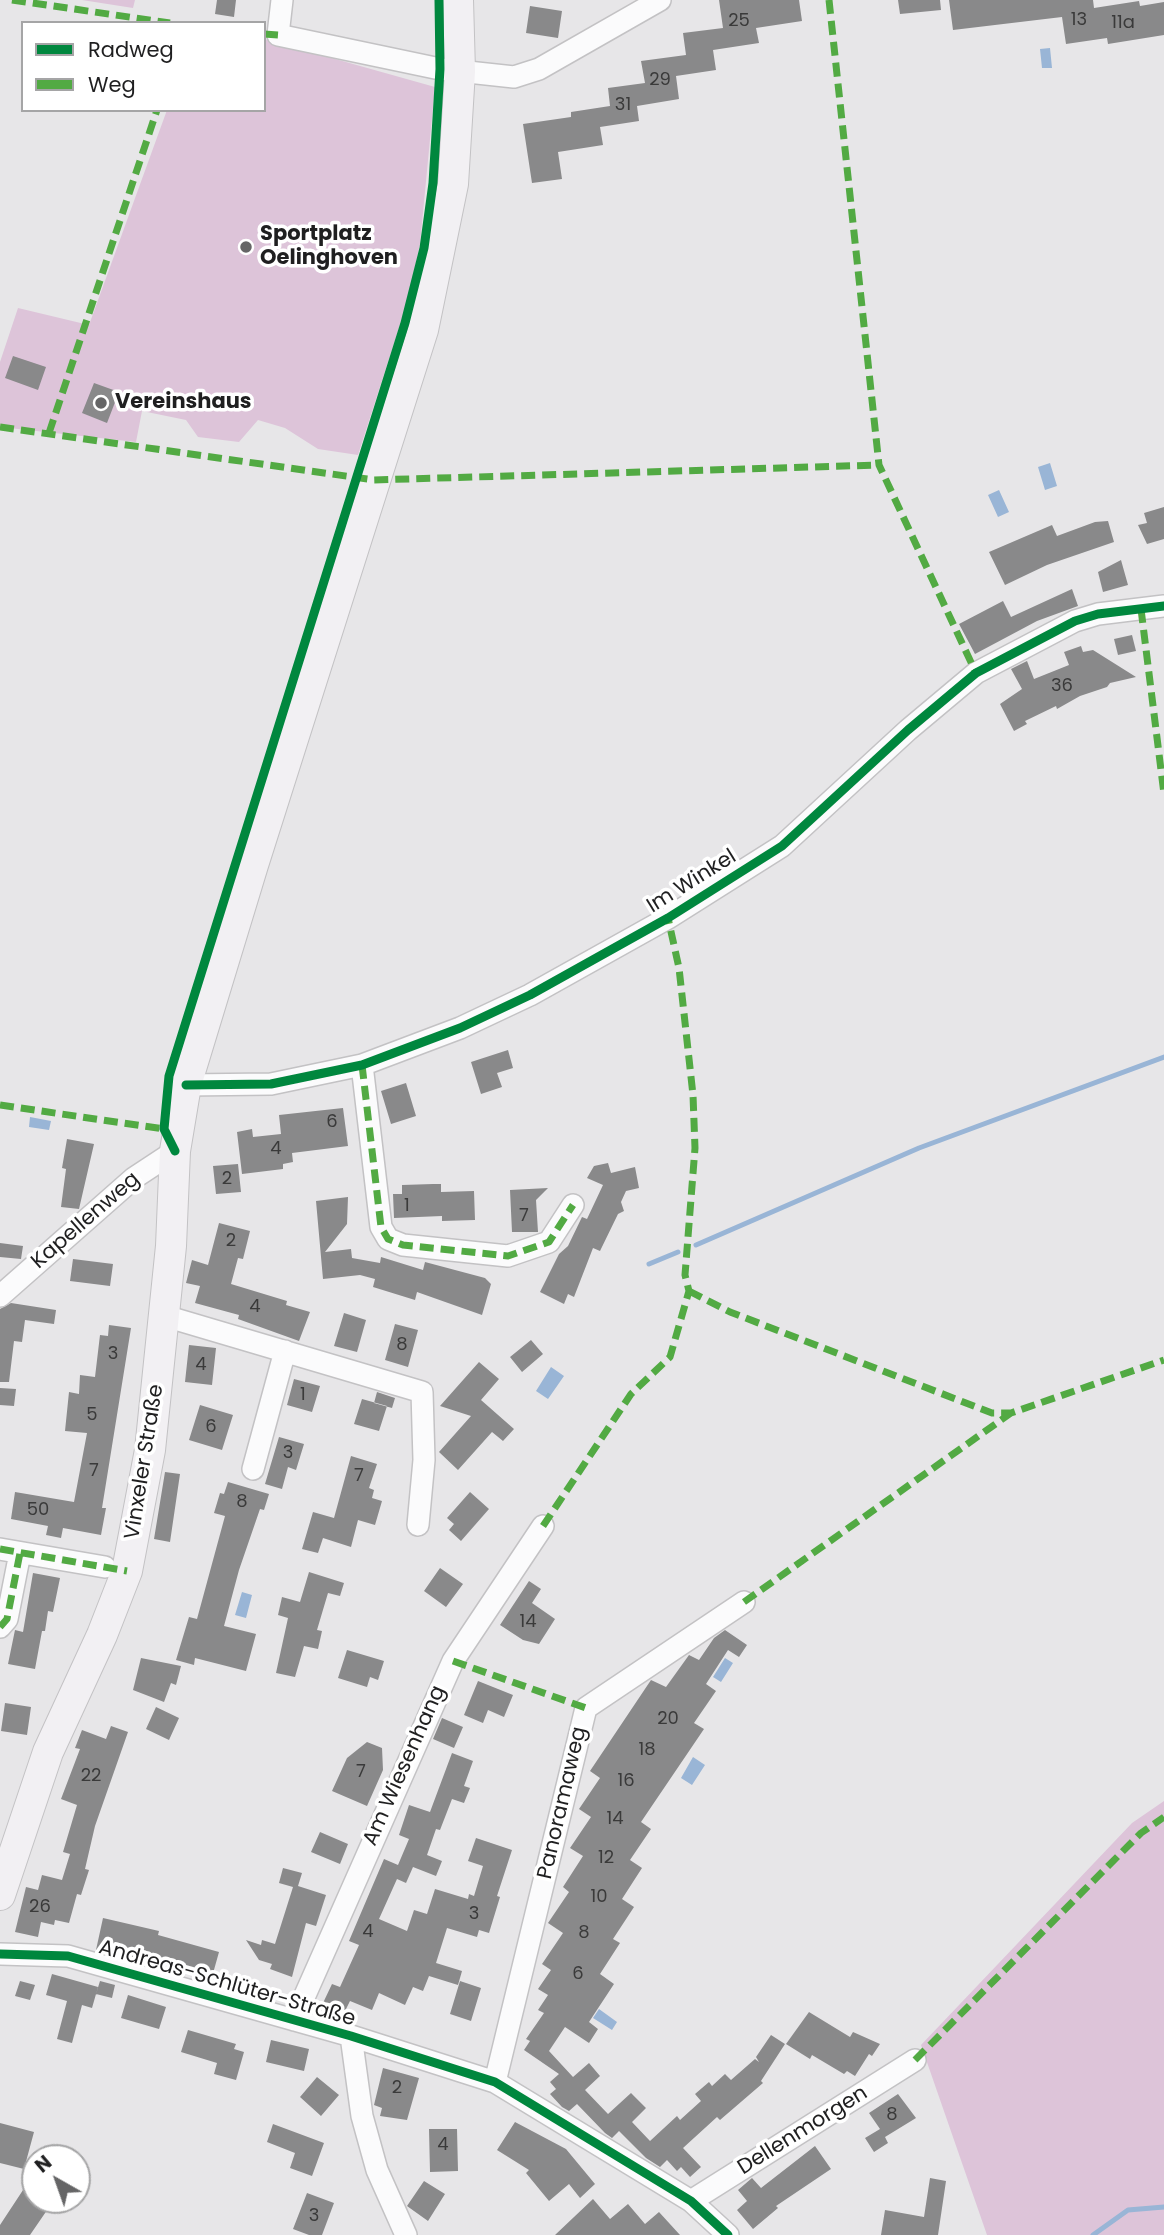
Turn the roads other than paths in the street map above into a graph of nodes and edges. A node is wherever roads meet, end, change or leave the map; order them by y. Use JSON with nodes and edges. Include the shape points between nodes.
{"nodes":[{"id":1,"x":282,"y":0,"type":"edge"},
{"id":2,"x":458,"y":0,"type":"edge"},
{"id":3,"x":660,"y":0,"type":"edge"},
{"id":4,"x":460,"y":71,"type":"junction"},
{"id":5,"x":1164,"y":606,"type":"edge"},
{"id":6,"x":362,"y":1065,"type":"junction"},
{"id":7,"x":186,"y":1085,"type":"junction"},
{"id":8,"x":175,"y":1151,"type":"junction"},
{"id":9,"x":573,"y":1205,"type":"dead end"},
{"id":10,"x":0,"y":1296,"type":"edge"},
{"id":11,"x":165,"y":1316,"type":"junction"},
{"id":12,"x":285,"y":1351,"type":"junction"},
{"id":13,"x":253,"y":1469,"type":"dead end"},
{"id":14,"x":418,"y":1525,"type":"dead end"},
{"id":15,"x":542,"y":1526,"type":"dead end"},
{"id":16,"x":10,"y":1551,"type":"edge"},
{"id":17,"x":105,"y":1567,"type":"dead end"},
{"id":18,"x":744,"y":1602,"type":"dead end"},
{"id":19,"x":0,"y":1627,"type":"edge"},
{"id":20,"x":0,"y":1895,"type":"edge"},
{"id":21,"x":0,"y":1954,"type":"edge"},
{"id":22,"x":294,"y":2020,"type":"junction"},
{"id":23,"x":351,"y":2036,"type":"junction"},
{"id":24,"x":915,"y":2060,"type":"dead end"},
{"id":25,"x":495,"y":2082,"type":"junction"},
{"id":26,"x":691,"y":2201,"type":"junction"},
{"id":27,"x":406,"y":2235,"type":"edge"},
{"id":28,"x":728,"y":2235,"type":"edge"}],
"edges":[{"from":1,"to":4,"type":"street","via":[[278,35]]},
{"from":2,"to":4,"type":"main road","name":"Vinxeler Straße"},
{"from":3,"to":4,"type":"street","via":[[538,69],[514,77]]},
{"from":4,"to":7,"type":"main road","name":"Vinxeler Straße","via":[[453,184],[423,330]]},
{"from":5,"to":6,"type":"street","name":"Im Winkel","via":[[1075,621],[976,673],[782,846],[759,861],[530,995],[460,1028]]},
{"from":6,"to":7,"type":"street","name":"Im Winkel","via":[[271,1084]]},
{"from":6,"to":9,"type":"street","via":[[381,1227],[388,1239],[403,1245],[508,1256],[549,1242]]},
{"from":7,"to":8,"type":"main road","name":"Vinxeler Straße"},
{"from":8,"to":10,"type":"street","name":"Kapellenweg","via":[[134,1178]]},
{"from":8,"to":11,"type":"main road","name":"Vinxeler Straße"},
{"from":11,"to":12,"type":"street"},
{"from":11,"to":20,"type":"main road","name":"Vinxeler Straße","via":[[143,1498],[127,1571],[48,1752]]},
{"from":12,"to":13,"type":"street"},
{"from":12,"to":14,"type":"street","via":[[422,1392],[424,1460]]},
{"from":15,"to":22,"type":"street","name":"Am Wiesenhang","via":[[453,1661]]},
{"from":16,"to":17,"type":"street"},
{"from":16,"to":19,"type":"street","via":[[7,1619]]},
{"from":18,"to":25,"type":"street","name":"Panoramaweg","via":[[586,1708]]},
{"from":21,"to":22,"type":"street","name":"Andreas-Schlüter-Straße","via":[[68,1956]]},
{"from":22,"to":23,"type":"street","name":"Andreas-Schlüter-Straße"},
{"from":23,"to":25,"type":"street","name":"Andreas-Schlüter-Straße"},
{"from":23,"to":27,"type":"street","via":[[362,2116],[377,2170]]},
{"from":24,"to":26,"type":"street","name":"Dellenmorgen"},
{"from":25,"to":26,"type":"street","name":"Andreas-Schlüter-Straße"},
{"from":26,"to":28,"type":"street","name":"Andreas-Schlüter-Straße"}]}
